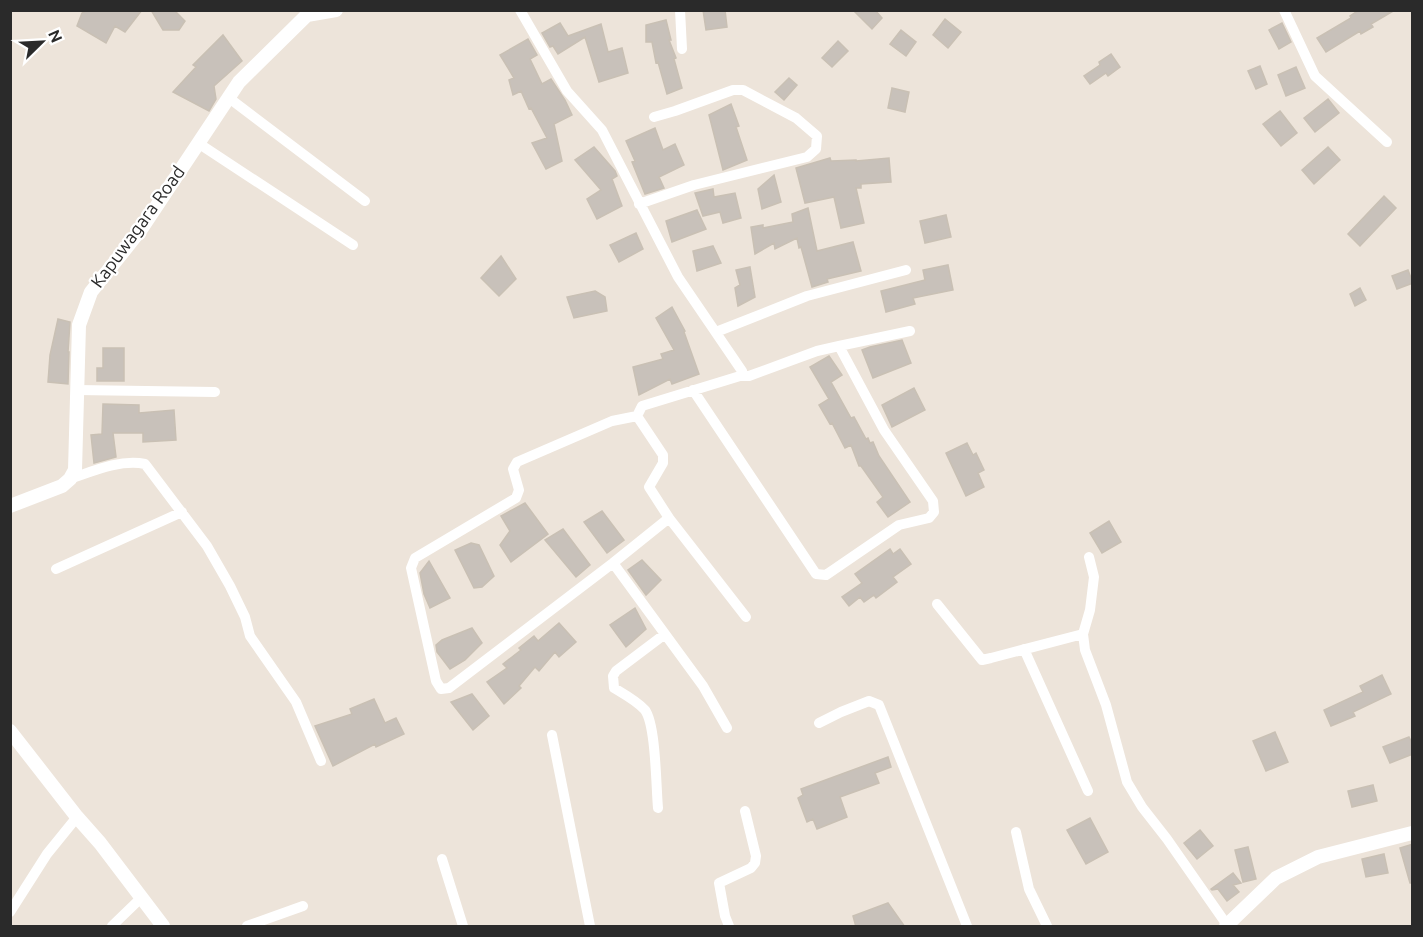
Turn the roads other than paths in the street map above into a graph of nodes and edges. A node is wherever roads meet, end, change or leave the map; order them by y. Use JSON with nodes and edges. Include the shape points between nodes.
{"nodes":[{"id":1,"x":336,"y":10,"type":"edge"},
{"id":2,"x":520,"y":10,"type":"edge"},
{"id":3,"x":680,"y":10,"type":"edge"},
{"id":4,"x":1284,"y":10,"type":"edge"},
{"id":5,"x":306,"y":13,"type":"edge"},
{"id":6,"x":682,"y":49,"type":"dead end"},
{"id":7,"x":228,"y":98,"type":"junction"},
{"id":8,"x":654,"y":117,"type":"dead end"},
{"id":9,"x":1387,"y":142,"type":"dead end"},
{"id":10,"x":198,"y":143,"type":"junction"},
{"id":11,"x":365,"y":201,"type":"dead end"},
{"id":12,"x":639,"y":204,"type":"junction"},
{"id":13,"x":353,"y":245,"type":"dead end"},
{"id":14,"x":906,"y":270,"type":"dead end"},
{"id":15,"x":909,"y":331,"type":"dead end"},
{"id":16,"x":716,"y":332,"type":"junction"},
{"id":17,"x":839,"y":346,"type":"junction"},
{"id":18,"x":740,"y":376,"type":"junction"},
{"id":19,"x":77,"y":390,"type":"junction"},
{"id":20,"x":693,"y":390,"type":"junction"},
{"id":21,"x":215,"y":392,"type":"dead end"},
{"id":22,"x":637,"y":416,"type":"junction"},
{"id":23,"x":70,"y":480,"type":"junction"},
{"id":24,"x":10,"y":506,"type":"edge"},
{"id":25,"x":182,"y":512,"type":"junction"},
{"id":26,"x":669,"y":518,"type":"junction"},
{"id":27,"x":1089,"y":557,"type":"dead end"},
{"id":28,"x":613,"y":563,"type":"junction"},
{"id":29,"x":56,"y":569,"type":"dead end"},
{"id":30,"x":937,"y":604,"type":"dead end"},
{"id":31,"x":746,"y":617,"type":"dead end"},
{"id":32,"x":665,"y":634,"type":"junction"},
{"id":33,"x":1083,"y":634,"type":"junction"},
{"id":34,"x":1024,"y":649,"type":"junction"},
{"id":35,"x":819,"y":723,"type":"dead end"},
{"id":36,"x":727,"y":728,"type":"dead end"},
{"id":37,"x":11,"y":734,"type":"edge"},
{"id":38,"x":552,"y":735,"type":"dead end"},
{"id":39,"x":321,"y":761,"type":"dead end"},
{"id":40,"x":1088,"y":791,"type":"dead end"},
{"id":41,"x":658,"y":808,"type":"dead end"},
{"id":42,"x":745,"y":811,"type":"dead end"},
{"id":43,"x":77,"y":817,"type":"junction"},
{"id":44,"x":1016,"y":832,"type":"dead end"},
{"id":45,"x":1413,"y":833,"type":"edge"},
{"id":46,"x":442,"y":859,"type":"dead end"},
{"id":47,"x":141,"y":898,"type":"junction"},
{"id":48,"x":303,"y":906,"type":"dead end"},
{"id":49,"x":10,"y":912,"type":"edge"},
{"id":50,"x":1227,"y":926,"type":"edge"},
{"id":51,"x":112,"y":927,"type":"edge"},
{"id":52,"x":163,"y":927,"type":"edge"},
{"id":53,"x":247,"y":927,"type":"edge"},
{"id":54,"x":463,"y":927,"type":"edge"},
{"id":55,"x":590,"y":927,"type":"edge"},
{"id":56,"x":729,"y":927,"type":"edge"},
{"id":57,"x":967,"y":927,"type":"edge"},
{"id":58,"x":1047,"y":927,"type":"edge"}],
"edges":[{"from":1,"to":5,"type":"street","name":"Kapuwagara Road"},
{"from":2,"to":12,"type":"street","via":[[567,91],[602,130]]},
{"from":3,"to":6,"type":"street"},
{"from":4,"to":9,"type":"street","via":[[1315,76]]},
{"from":5,"to":7,"type":"street","name":"Kapuwagara Road"},
{"from":7,"to":10,"type":"street","name":"Kapuwagara Road"},
{"from":7,"to":11,"type":"street"},
{"from":8,"to":12,"type":"street","via":[[743,90],[796,118],[817,136],[816,149],[807,157],[694,185]]},
{"from":10,"to":13,"type":"street"},
{"from":10,"to":19,"type":"street","name":"Kapuwagara Road","via":[[142,228],[91,292],[79,325]]},
{"from":12,"to":16,"type":"street","via":[[678,277]]},
{"from":14,"to":16,"type":"street","via":[[807,296]]},
{"from":15,"to":17,"type":"street"},
{"from":16,"to":18,"type":"street","via":[[742,371]]},
{"from":17,"to":18,"type":"street"},
{"from":17,"to":20,"type":"street","via":[[884,430],[933,501],[934,512],[929,518],[899,525],[826,575],[816,574]]},
{"from":18,"to":20,"type":"street"},
{"from":19,"to":21,"type":"street"},
{"from":19,"to":23,"type":"street","name":"Kapuwagara Road","via":[[75,470]]},
{"from":20,"to":22,"type":"street","via":[[642,406]]},
{"from":22,"to":26,"type":"street","via":[[663,455],[663,463],[649,487]]},
{"from":22,"to":28,"type":"street","via":[[612,421],[516,462],[516,498],[415,558],[411,567],[441,689],[449,688]]},
{"from":23,"to":24,"type":"street"},
{"from":23,"to":25,"type":"street","via":[[108,467],[145,464]]},
{"from":25,"to":29,"type":"street"},
{"from":25,"to":39,"type":"street","via":[[230,586],[250,636],[297,702]]},
{"from":26,"to":28,"type":"street"},
{"from":26,"to":31,"type":"street"},
{"from":27,"to":33,"type":"street","via":[[1094,578]]},
{"from":28,"to":32,"type":"street"},
{"from":30,"to":34,"type":"street","via":[[982,660]]},
{"from":32,"to":36,"type":"street","via":[[703,686]]},
{"from":32,"to":41,"type":"street","via":[[613,676],[614,688],[649,717]]},
{"from":33,"to":34,"type":"street"},
{"from":33,"to":50,"type":"street","via":[[1127,782]]},
{"from":34,"to":40,"type":"street"},
{"from":35,"to":57,"type":"street","via":[[869,701],[879,705]]},
{"from":37,"to":43,"type":"street"},
{"from":38,"to":55,"type":"street"},
{"from":42,"to":56,"type":"street","via":[[756,856],[751,868],[719,883]]},
{"from":43,"to":47,"type":"street"},
{"from":43,"to":49,"type":"street","via":[[47,854]]},
{"from":44,"to":58,"type":"street","via":[[1029,889]]},
{"from":45,"to":50,"type":"street","via":[[1318,857],[1276,879]]},
{"from":46,"to":54,"type":"street"},
{"from":47,"to":51,"type":"street"},
{"from":47,"to":52,"type":"street"},
{"from":48,"to":53,"type":"street"}]}
